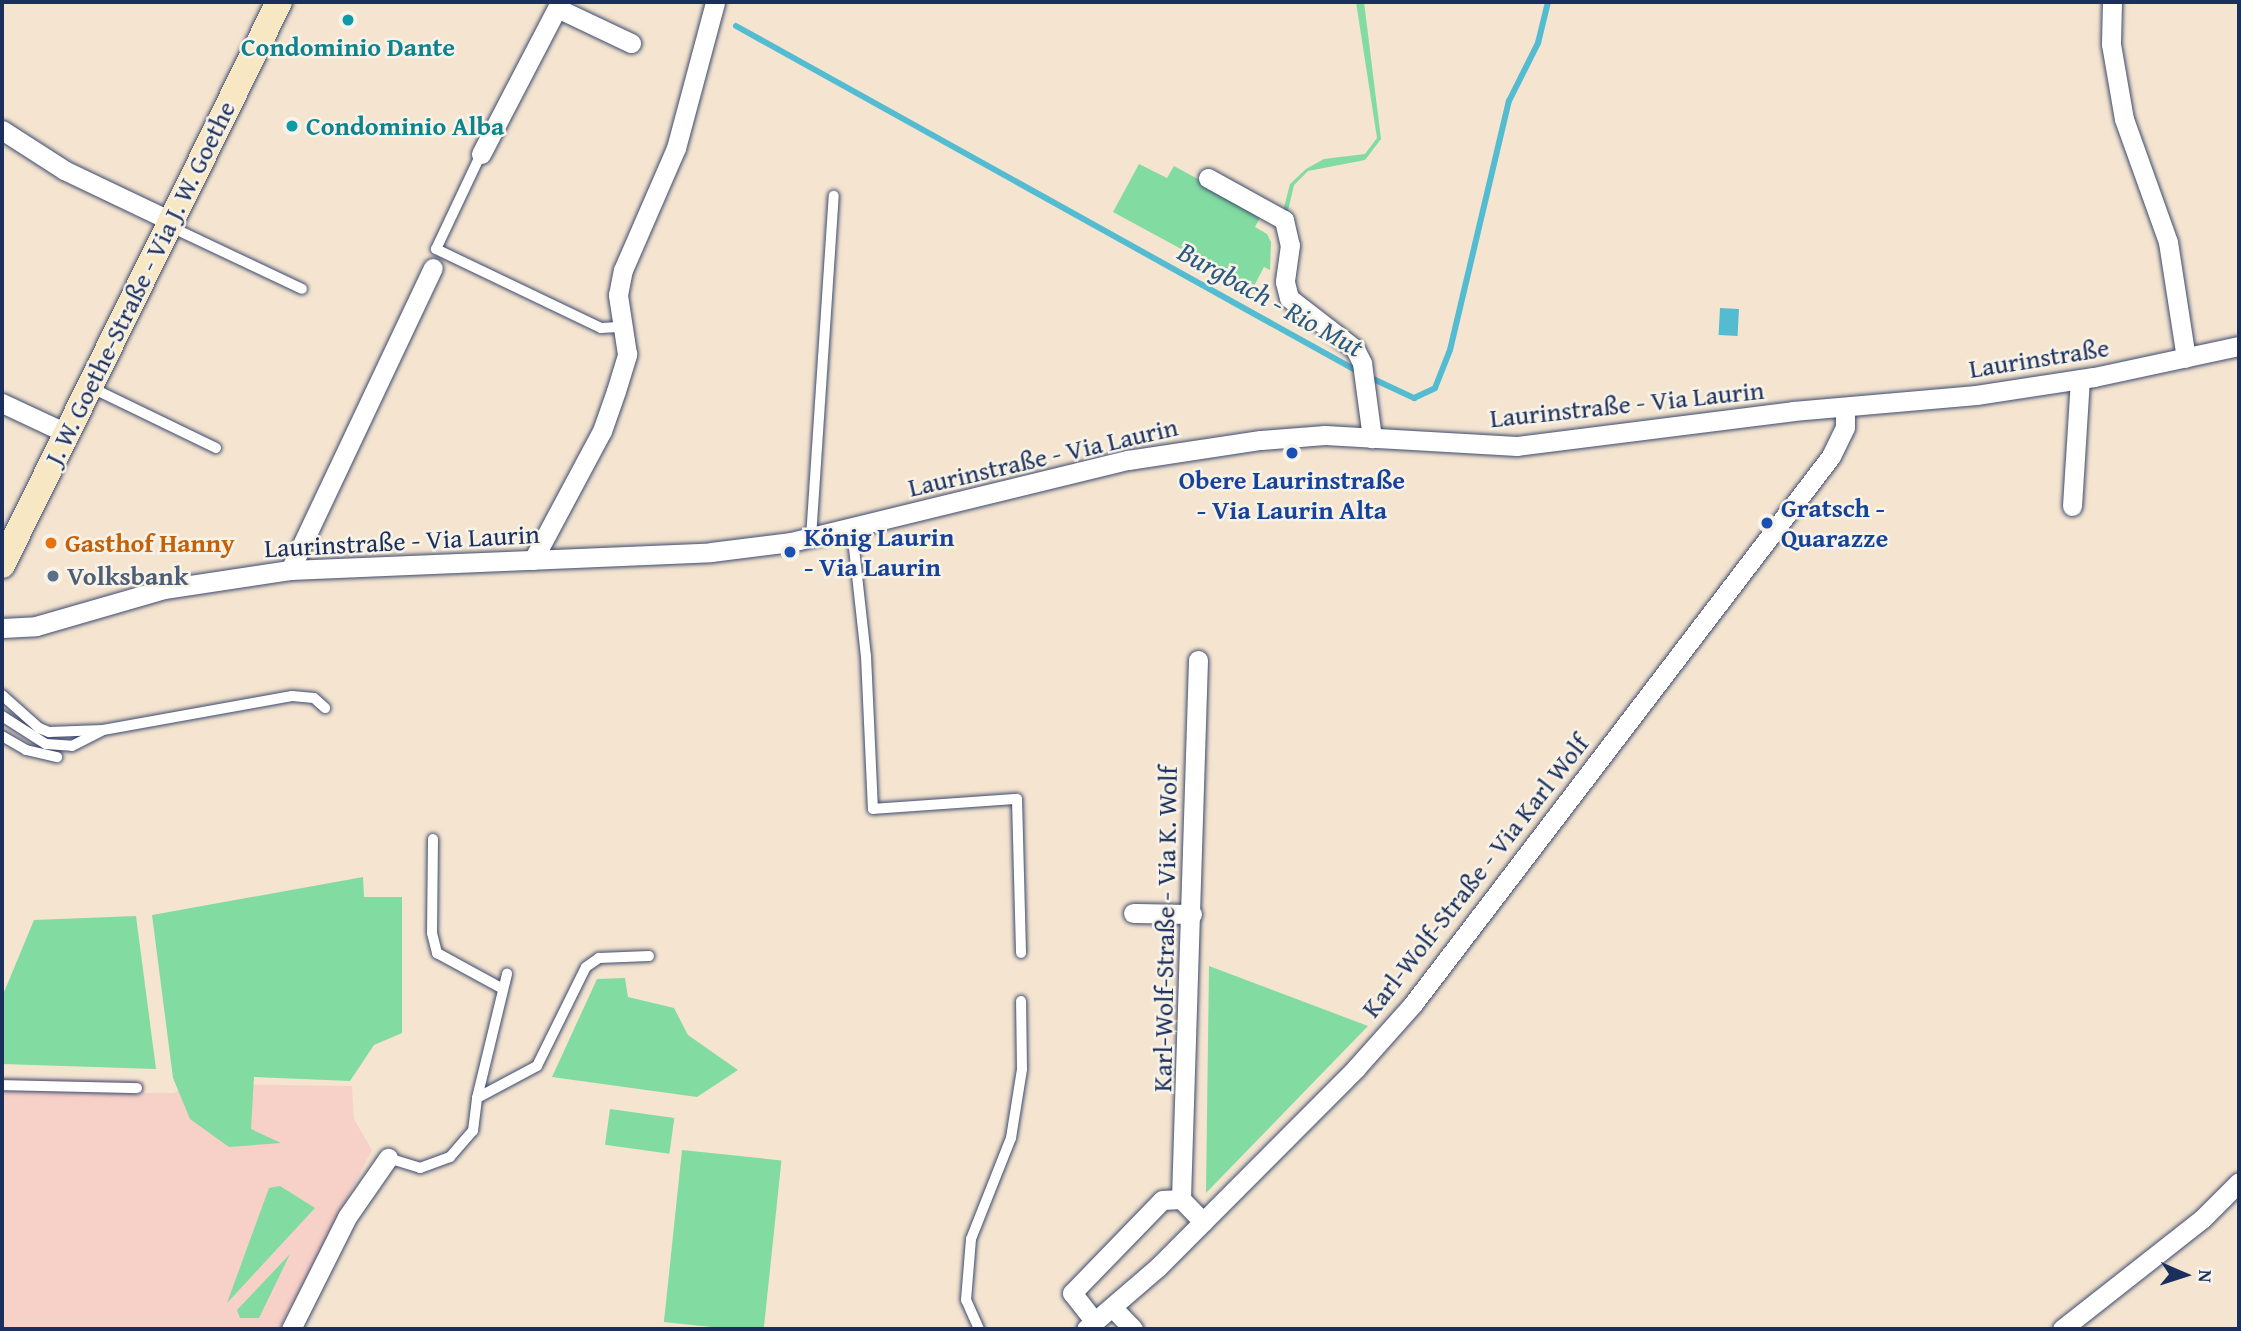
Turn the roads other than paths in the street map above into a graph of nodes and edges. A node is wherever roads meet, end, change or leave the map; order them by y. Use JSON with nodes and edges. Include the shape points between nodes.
{"nodes":[{"id":1,"x":279,"y":2,"type":"edge"},
{"id":2,"x":715,"y":2,"type":"edge"},
{"id":3,"x":2112,"y":2,"type":"edge"},
{"id":4,"x":631,"y":43,"type":"dead end"},
{"id":5,"x":2,"y":130,"type":"edge"},
{"id":6,"x":481,"y":154,"type":"joint"},
{"id":7,"x":1208,"y":178,"type":"dead end"},
{"id":8,"x":834,"y":196,"type":"dead end"},
{"id":9,"x":169,"y":223,"type":"junction"},
{"id":10,"x":433,"y":268,"type":"dead end"},
{"id":11,"x":302,"y":289,"type":"dead end"},
{"id":12,"x":623,"y":327,"type":"junction"},
{"id":13,"x":2239,"y":346,"type":"edge"},
{"id":14,"x":2186,"y":358,"type":"junction"},
{"id":15,"x":2080,"y":379,"type":"junction"},
{"id":16,"x":89,"y":387,"type":"junction"},
{"id":17,"x":2,"y":403,"type":"edge"},
{"id":18,"x":1845,"y":408,"type":"junction"},
{"id":19,"x":66,"y":433,"type":"junction"},
{"id":20,"x":1373,"y":438,"type":"junction"},
{"id":21,"x":215,"y":448,"type":"dead end"},
{"id":22,"x":2072,"y":506,"type":"dead end"},
{"id":23,"x":852,"y":530,"type":"junction"},
{"id":24,"x":811,"y":539,"type":"junction"},
{"id":25,"x":533,"y":560,"type":"junction"},
{"id":26,"x":2,"y":565,"type":"edge"},
{"id":27,"x":290,"y":570,"type":"junction"},
{"id":28,"x":2,"y":628,"type":"edge"},
{"id":29,"x":1198,"y":660,"type":"dead end"},
{"id":30,"x":2,"y":695,"type":"edge"},
{"id":31,"x":324,"y":708,"type":"dead end"},
{"id":32,"x":2,"y":716,"type":"edge"},
{"id":33,"x":103,"y":730,"type":"junction"},
{"id":34,"x":2,"y":736,"type":"edge"},
{"id":35,"x":57,"y":757,"type":"dead end"},
{"id":36,"x":433,"y":839,"type":"dead end"},
{"id":37,"x":1133,"y":913,"type":"dead end"},
{"id":38,"x":1192,"y":914,"type":"junction"},
{"id":39,"x":1021,"y":953,"type":"dead end"},
{"id":40,"x":649,"y":956,"type":"dead end"},
{"id":41,"x":507,"y":974,"type":"dead end"},
{"id":42,"x":503,"y":989,"type":"junction"},
{"id":43,"x":1021,"y":1001,"type":"dead end"},
{"id":44,"x":2,"y":1085,"type":"edge"},
{"id":45,"x":137,"y":1088,"type":"dead end"},
{"id":46,"x":477,"y":1098,"type":"junction"},
{"id":47,"x":388,"y":1158,"type":"joint"},
{"id":48,"x":2239,"y":1182,"type":"edge"},
{"id":49,"x":1181,"y":1199,"type":"junction"},
{"id":50,"x":1203,"y":1222,"type":"junction"},
{"id":51,"x":1112,"y":1307,"type":"junction"},
{"id":52,"x":1091,"y":1325,"type":"edge"},
{"id":53,"x":290,"y":1329,"type":"edge"},
{"id":54,"x":979,"y":1329,"type":"edge"},
{"id":55,"x":1133,"y":1329,"type":"edge"},
{"id":56,"x":2062,"y":1329,"type":"edge"}],
"edges":[{"from":1,"to":9,"type":"main road","name":"J. W. Goethe-Straße - Via J. W. Goethe"},
{"from":2,"to":12,"type":"street","via":[[676,148],[622,271],[618,295]]},
{"from":3,"to":14,"type":"street","via":[[2111,44],[2124,120],[2168,242]]},
{"from":4,"to":6,"type":"street","via":[[557,8]]},
{"from":5,"to":9,"type":"street","via":[[64,170]]},
{"from":6,"to":12,"type":"lane","via":[[436,249],[601,328]]},
{"from":7,"to":20,"type":"street","via":[[1284,220],[1290,245],[1289,298],[1345,341],[1362,363]]},
{"from":8,"to":24,"type":"lane"},
{"from":9,"to":11,"type":"lane"},
{"from":9,"to":16,"type":"main road","name":"J. W. Goethe-Straße - Via J. W. Goethe"},
{"from":10,"to":27,"type":"street"},
{"from":12,"to":25,"type":"street","via":[[627,354],[602,431]]},
{"from":13,"to":14,"type":"street","name":"Laurinstraße"},
{"from":14,"to":15,"type":"street","name":"Laurinstraße"},
{"from":15,"to":18,"type":"street","name":"Laurinstraße"},
{"from":15,"to":22,"type":"street"},
{"from":16,"to":19,"type":"main road","name":"J. W. Goethe-Straße - Via J. W. Goethe"},
{"from":16,"to":21,"type":"lane"},
{"from":17,"to":19,"type":"street"},
{"from":18,"to":20,"type":"street","name":"Laurinstraße - Via Laurin","via":[[1517,446]]},
{"from":18,"to":50,"type":"street","name":"Karl-Wolf-Straße - Via Karl Wolf","via":[[1845,427],[1830,456],[1413,1004]]},
{"from":19,"to":26,"type":"main road","name":"J. W. Goethe-Straße - Via J. W. Goethe"},
{"from":20,"to":23,"type":"street","name":"Laurinstraße - Via Laurin","via":[[1292,437],[1128,460]]},
{"from":23,"to":24,"type":"street","name":"Laurinstraße - Via Laurin"},
{"from":23,"to":39,"type":"lane","via":[[866,656],[873,809],[1017,799]]},
{"from":24,"to":25,"type":"street","name":"Laurinstraße - Via Laurin","via":[[711,552]]},
{"from":25,"to":27,"type":"street","name":"Laurinstraße - Via Laurin","via":[[436,560]]},
{"from":27,"to":28,"type":"street","name":"Laurinstraße - Via Laurin","via":[[164,589],[36,626]]},
{"from":29,"to":38,"type":"street","name":"Karl-Wolf-Straße - Via K. Wolf"},
{"from":30,"to":33,"type":"lane","via":[[50,732]]},
{"from":31,"to":33,"type":"lane","via":[[314,698],[292,696]]},
{"from":32,"to":33,"type":"lane","via":[[46,744],[72,746]]},
{"from":34,"to":35,"type":"lane","via":[[26,750]]},
{"from":36,"to":42,"type":"lane","via":[[432,921],[437,953]]},
{"from":37,"to":38,"type":"street"},
{"from":38,"to":49,"type":"street","name":"Karl-Wolf-Straße - Via K. Wolf"},
{"from":40,"to":46,"type":"lane","via":[[599,958],[586,967],[537,1066]]},
{"from":41,"to":42,"type":"lane"},
{"from":42,"to":46,"type":"lane"},
{"from":43,"to":54,"type":"lane","via":[[1022,1069],[1011,1138],[971,1239],[966,1300]]},
{"from":44,"to":45,"type":"lane"},
{"from":46,"to":47,"type":"lane","via":[[473,1131],[450,1157],[420,1168]]},
{"from":47,"to":53,"type":"street","via":[[347,1217]]},
{"from":48,"to":56,"type":"street","via":[[2202,1219]]},
{"from":49,"to":50,"type":"street"},
{"from":49,"to":52,"type":"street","via":[[1162,1200],[1072,1293]]},
{"from":50,"to":51,"type":"street","name":"Karl-Wolf-Straße - Via Karl Wolf"},
{"from":51,"to":52,"type":"street","name":"Karl-Wolf-Straße - Via Karl Wolf"},
{"from":51,"to":55,"type":"street"}]}
